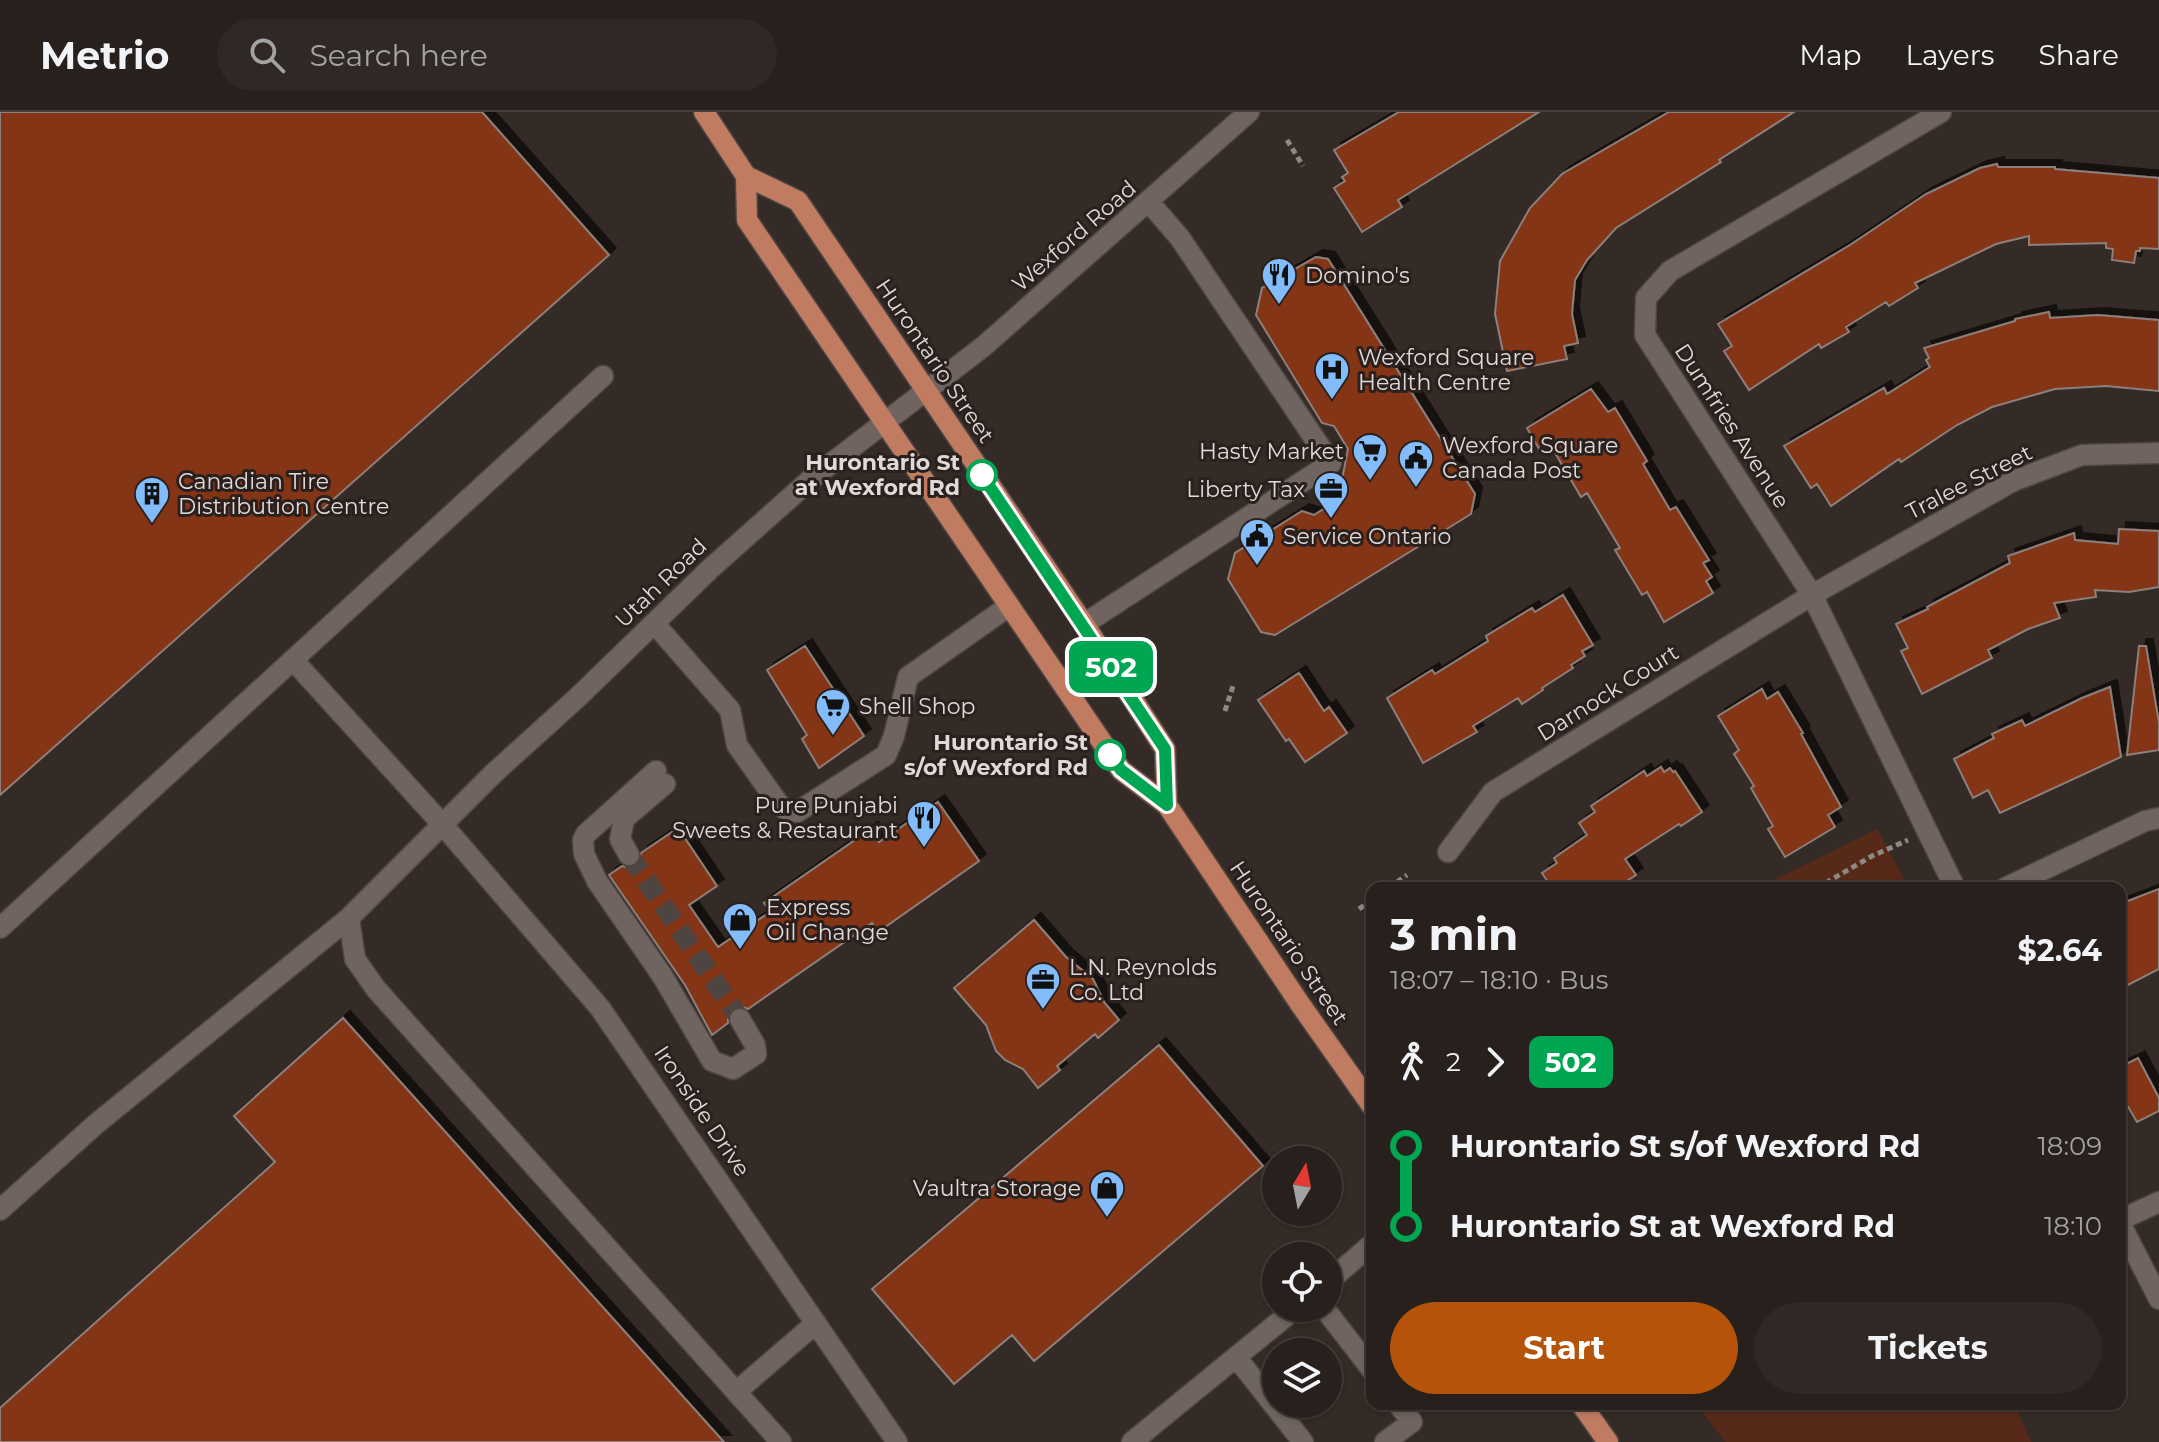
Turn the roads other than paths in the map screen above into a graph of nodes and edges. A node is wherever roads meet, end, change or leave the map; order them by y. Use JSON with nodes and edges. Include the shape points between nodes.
{"nodes":[{"id":1,"x":704,"y":112,"type":"edge"},
{"id":2,"x":1249,"y":112,"type":"edge"},
{"id":3,"x":1941,"y":112,"type":"edge"},
{"id":4,"x":746,"y":176,"type":"junction"},
{"id":5,"x":1149,"y":202,"type":"junction"},
{"id":6,"x":603,"y":376,"type":"dead end"},
{"id":7,"x":926,"y":391,"type":"junction"},
{"id":8,"x":885,"y":422,"type":"junction"},
{"id":9,"x":2159,"y":453,"type":"edge"},
{"id":10,"x":1812,"y":595,"type":"junction"},
{"id":11,"x":1009,"y":606,"type":"junction"},
{"id":12,"x":654,"y":623,"type":"junction"},
{"id":13,"x":1084,"y":624,"type":"junction"},
{"id":14,"x":293,"y":660,"type":"junction"},
{"id":15,"x":1167,"y":805,"type":"junction"},
{"id":16,"x":2159,"y":818,"type":"edge"},
{"id":17,"x":443,"y":825,"type":"junction"},
{"id":18,"x":1448,"y":852,"type":"dead end"},
{"id":19,"x":629,"y":855,"type":"tunnel mouth"},
{"id":20,"x":1952,"y":882,"type":"edge"},
{"id":21,"x":2018,"y":882,"type":"edge"},
{"id":22,"x":349,"y":918,"type":"junction"},
{"id":23,"x":0,"y":928,"type":"edge"},
{"id":24,"x":740,"y":1019,"type":"tunnel mouth"},
{"id":25,"x":1366,"y":1097,"type":"edge"},
{"id":26,"x":2159,"y":1202,"type":"edge"},
{"id":27,"x":0,"y":1210,"type":"edge"},
{"id":28,"x":2126,"y":1218,"type":"edge"},
{"id":29,"x":2126,"y":1233,"type":"edge"},
{"id":30,"x":1366,"y":1249,"type":"edge"},
{"id":31,"x":1342,"y":1270,"type":"edge"},
{"id":32,"x":2159,"y":1299,"type":"edge"},
{"id":33,"x":1279,"y":1322,"type":"edge"},
{"id":34,"x":1335,"y":1322,"type":"edge"},
{"id":35,"x":816,"y":1323,"type":"junction"},
{"id":36,"x":1236,"y":1357,"type":"junction"},
{"id":37,"x":1366,"y":1362,"type":"edge"},
{"id":38,"x":736,"y":1392,"type":"junction"},
{"id":39,"x":1403,"y":1410,"type":"edge"},
{"id":40,"x":1585,"y":1410,"type":"edge"},
{"id":41,"x":781,"y":1442,"type":"edge"},
{"id":42,"x":897,"y":1442,"type":"edge"},
{"id":43,"x":1132,"y":1442,"type":"edge"},
{"id":44,"x":1303,"y":1442,"type":"edge"},
{"id":45,"x":1385,"y":1442,"type":"edge"},
{"id":46,"x":1608,"y":1442,"type":"edge"}],
"edges":[{"from":1,"to":4,"type":"main road"},
{"from":2,"to":5,"type":"street","name":"Wexford Road"},
{"from":3,"to":10,"type":"street","name":"Dumfries Avenue","via":[[1670,271],[1646,298],[1645,335]]},
{"from":4,"to":7,"type":"main road","name":"Hurontario Street","via":[[798,201]]},
{"from":4,"to":8,"type":"main road","name":"Hurontario Street","via":[[747,220]]},
{"from":5,"to":7,"type":"street","name":"Wexford Road"},
{"from":5,"to":13,"type":"street","via":[[1180,238],[1331,463]]},
{"from":6,"to":14,"type":"street"},
{"from":7,"to":8,"type":"street","name":"Utah Road"},
{"from":7,"to":13,"type":"main road","name":"Hurontario Street"},
{"from":8,"to":11,"type":"main road","name":"Hurontario Street"},
{"from":8,"to":12,"type":"street","name":"Utah Road","via":[[811,479]]},
{"from":9,"to":10,"type":"street","name":"Tralee Street","via":[[2082,455],[2013,481]]},
{"from":10,"to":18,"type":"street","name":"Darnock Court","via":[[1493,792]]},
{"from":10,"to":20,"type":"street","name":"Dumfries Avenue"},
{"from":11,"to":12,"type":"street","via":[[908,677],[886,755],[797,812],[778,803],[737,745],[730,710]]},
{"from":11,"to":15,"type":"main road","name":"Hurontario Street","via":[[1121,770]]},
{"from":12,"to":17,"type":"street","name":"Utah Road"},
{"from":13,"to":15,"type":"main road","name":"Hurontario Street","via":[[1165,749]]},
{"from":14,"to":17,"type":"street","name":"Ironside Drive"},
{"from":14,"to":23,"type":"street"},
{"from":15,"to":25,"type":"main road","name":"Hurontario Street"},
{"from":16,"to":21,"type":"street"},
{"from":17,"to":22,"type":"street","name":"Utah Road"},
{"from":17,"to":35,"type":"street","name":"Ironside Drive","via":[[628,1045]]},
{"from":19,"to":24,"type":"street","via":[[620,839],[624,819],[661,778],[586,834],[586,861],[712,1061],[733,1069],[756,1054]]},
{"from":22,"to":27,"type":"street","name":"Utah Road","via":[[96,1124]]},
{"from":22,"to":38,"type":"street","via":[[355,959],[376,989]]},
{"from":26,"to":28,"type":"street"},
{"from":29,"to":32,"type":"street"},
{"from":30,"to":31,"type":"street"},
{"from":33,"to":36,"type":"street"},
{"from":34,"to":37,"type":"street"},
{"from":35,"to":38,"type":"street"},
{"from":35,"to":42,"type":"street","name":"Ironside Drive"},
{"from":36,"to":43,"type":"street"},
{"from":36,"to":44,"type":"street"},
{"from":38,"to":41,"type":"street"},
{"from":39,"to":45,"type":"street","via":[[1412,1422]]},
{"from":40,"to":46,"type":"main road"}]}
